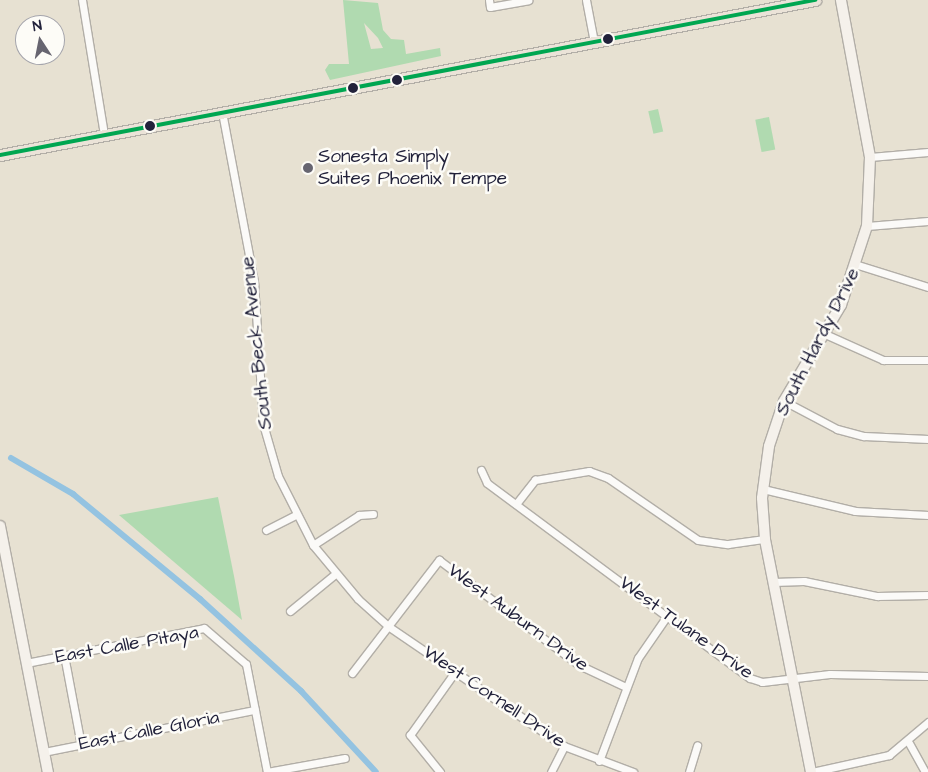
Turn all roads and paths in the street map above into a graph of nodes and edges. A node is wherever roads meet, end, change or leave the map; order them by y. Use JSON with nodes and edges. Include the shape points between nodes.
{"nodes":[{"id":1,"x":82,"y":0,"type":"edge"},
{"id":2,"x":528,"y":0,"type":"edge"},
{"id":3,"x":586,"y":0,"type":"edge"},
{"id":4,"x":815,"y":0,"type":"edge"},
{"id":5,"x":841,"y":0,"type":"edge"},
{"id":6,"x":490,"y":4,"type":"edge"},
{"id":7,"x":594,"y":42,"type":"junction"},
{"id":8,"x":222,"y":112,"type":"junction"},
{"id":9,"x":104,"y":135,"type":"junction"},
{"id":10,"x":928,"y":152,"type":"edge"},
{"id":11,"x":0,"y":155,"type":"edge"},
{"id":12,"x":870,"y":157,"type":"junction"},
{"id":13,"x":928,"y":221,"type":"edge"},
{"id":14,"x":867,"y":226,"type":"junction"},
{"id":15,"x":858,"y":265,"type":"junction"},
{"id":16,"x":928,"y":287,"type":"edge"},
{"id":17,"x":825,"y":334,"type":"junction"},
{"id":18,"x":928,"y":360,"type":"edge"},
{"id":19,"x":784,"y":401,"type":"junction"},
{"id":20,"x":928,"y":439,"type":"edge"},
{"id":21,"x":481,"y":470,"type":"dead end"},
{"id":22,"x":762,"y":489,"type":"junction"},
{"id":23,"x":516,"y":504,"type":"junction"},
{"id":24,"x":296,"y":514,"type":"junction"},
{"id":25,"x":372,"y":514,"type":"dead end"},
{"id":26,"x":928,"y":515,"type":"edge"},
{"id":27,"x":0,"y":528,"type":"edge"},
{"id":28,"x":266,"y":530,"type":"dead end"},
{"id":29,"x":765,"y":539,"type":"junction"},
{"id":30,"x":313,"y":545,"type":"junction"},
{"id":31,"x":335,"y":574,"type":"junction"},
{"id":32,"x":773,"y":582,"type":"junction"},
{"id":33,"x":928,"y":595,"type":"edge"},
{"id":34,"x":290,"y":611,"type":"dead end"},
{"id":35,"x":667,"y":616,"type":"junction"},
{"id":36,"x":388,"y":626,"type":"junction"},
{"id":37,"x":64,"y":656,"type":"junction"},
{"id":38,"x":26,"y":663,"type":"junction"},
{"id":39,"x":455,"y":672,"type":"junction"},
{"id":40,"x":352,"y":673,"type":"dead end"},
{"id":41,"x":928,"y":676,"type":"edge"},
{"id":42,"x":792,"y":678,"type":"junction"},
{"id":43,"x":626,"y":687,"type":"junction"},
{"id":44,"x":255,"y":710,"type":"junction"},
{"id":45,"x":928,"y":722,"type":"edge"},
{"id":46,"x":908,"y":743,"type":"junction"},
{"id":47,"x":81,"y":745,"type":"junction"},
{"id":48,"x":697,"y":745,"type":"dead end"},
{"id":49,"x":564,"y":746,"type":"junction"},
{"id":50,"x":44,"y":752,"type":"junction"},
{"id":51,"x":345,"y":758,"type":"dead end"},
{"id":52,"x":599,"y":761,"type":"junction"},
{"id":53,"x":48,"y":772,"type":"edge"},
{"id":54,"x":267,"y":772,"type":"edge"},
{"id":55,"x":440,"y":772,"type":"edge"},
{"id":56,"x":550,"y":772,"type":"edge"},
{"id":57,"x":632,"y":772,"type":"edge"},
{"id":58,"x":689,"y":772,"type":"edge"},
{"id":59,"x":811,"y":772,"type":"edge"},
{"id":60,"x":925,"y":772,"type":"edge"}],
"edges":[{"from":1,"to":9,"type":"street"},
{"from":2,"to":6,"type":"street"},
{"from":3,"to":7,"type":"street"},
{"from":4,"to":7,"type":"main road"},
{"from":5,"to":12,"type":"street","name":"South Hardy Drive"},
{"from":7,"to":8,"type":"main road"},
{"from":8,"to":9,"type":"main road"},
{"from":8,"to":24,"type":"street","name":"South Beck Avenue","via":[[254,281],[261,412],[272,460]]},
{"from":9,"to":11,"type":"main road"},
{"from":10,"to":12,"type":"street"},
{"from":12,"to":14,"type":"street","name":"South Hardy Drive"},
{"from":13,"to":14,"type":"street"},
{"from":14,"to":15,"type":"street","name":"South Hardy Drive"},
{"from":15,"to":16,"type":"street"},
{"from":15,"to":17,"type":"street","name":"South Hardy Drive"},
{"from":17,"to":18,"type":"street","via":[[883,360]]},
{"from":17,"to":19,"type":"street","name":"South Hardy Drive"},
{"from":19,"to":20,"type":"street","via":[[837,428],[864,436]]},
{"from":19,"to":22,"type":"street","name":"South Hardy Drive","via":[[770,441]]},
{"from":21,"to":23,"type":"street","name":"West Tulane Drive","via":[[487,483]]},
{"from":22,"to":26,"type":"street","via":[[855,511]]},
{"from":22,"to":29,"type":"street","name":"South Hardy Drive"},
{"from":23,"to":29,"type":"street","via":[[535,480],[589,470],[608,478],[698,540],[728,544]]},
{"from":23,"to":35,"type":"street","name":"West Tulane Drive"},
{"from":24,"to":28,"type":"street"},
{"from":24,"to":30,"type":"street","name":"South Beck Avenue"},
{"from":25,"to":30,"type":"street","via":[[359,515]]},
{"from":27,"to":38,"type":"street"},
{"from":29,"to":32,"type":"street","name":"South Hardy Drive"},
{"from":30,"to":31,"type":"street","name":"South Beck Avenue"},
{"from":31,"to":34,"type":"street"},
{"from":31,"to":36,"type":"street","name":"South Beck Avenue"},
{"from":32,"to":33,"type":"street","via":[[804,581],[877,596]]},
{"from":32,"to":42,"type":"street","name":"South Hardy Drive"},
{"from":35,"to":42,"type":"street","name":"West Tulane Drive","via":[[750,678]]},
{"from":35,"to":43,"type":"street","via":[[644,647]]},
{"from":36,"to":39,"type":"street","name":"West Cornell Drive"},
{"from":36,"to":40,"type":"street"},
{"from":36,"to":43,"type":"street","name":"West Auburn Drive","via":[[439,560],[579,665]]},
{"from":37,"to":38,"type":"street","name":"East Calle Pitaya"},
{"from":37,"to":44,"type":"street","name":"East Calle Pitaya","via":[[204,628],[246,664]]},
{"from":37,"to":47,"type":"street"},
{"from":38,"to":50,"type":"street"},
{"from":39,"to":49,"type":"street","name":"West Cornell Drive"},
{"from":39,"to":55,"type":"street","via":[[410,735]]},
{"from":41,"to":42,"type":"street","name":"West Tulane Drive"},
{"from":42,"to":59,"type":"street","name":"South Hardy Drive"},
{"from":43,"to":52,"type":"street"},
{"from":44,"to":47,"type":"street","name":"East Calle Gloria"},
{"from":44,"to":54,"type":"street"},
{"from":45,"to":46,"type":"street"},
{"from":46,"to":59,"type":"street","via":[[870,762]]},
{"from":46,"to":60,"type":"street"},
{"from":47,"to":50,"type":"street","name":"East Calle Gloria"},
{"from":48,"to":58,"type":"street"},
{"from":49,"to":52,"type":"street","name":"West Cornell Drive"},
{"from":49,"to":56,"type":"street"},
{"from":50,"to":53,"type":"street"},
{"from":51,"to":54,"type":"street"},
{"from":52,"to":57,"type":"street","name":"West Cornell Drive"}]}
